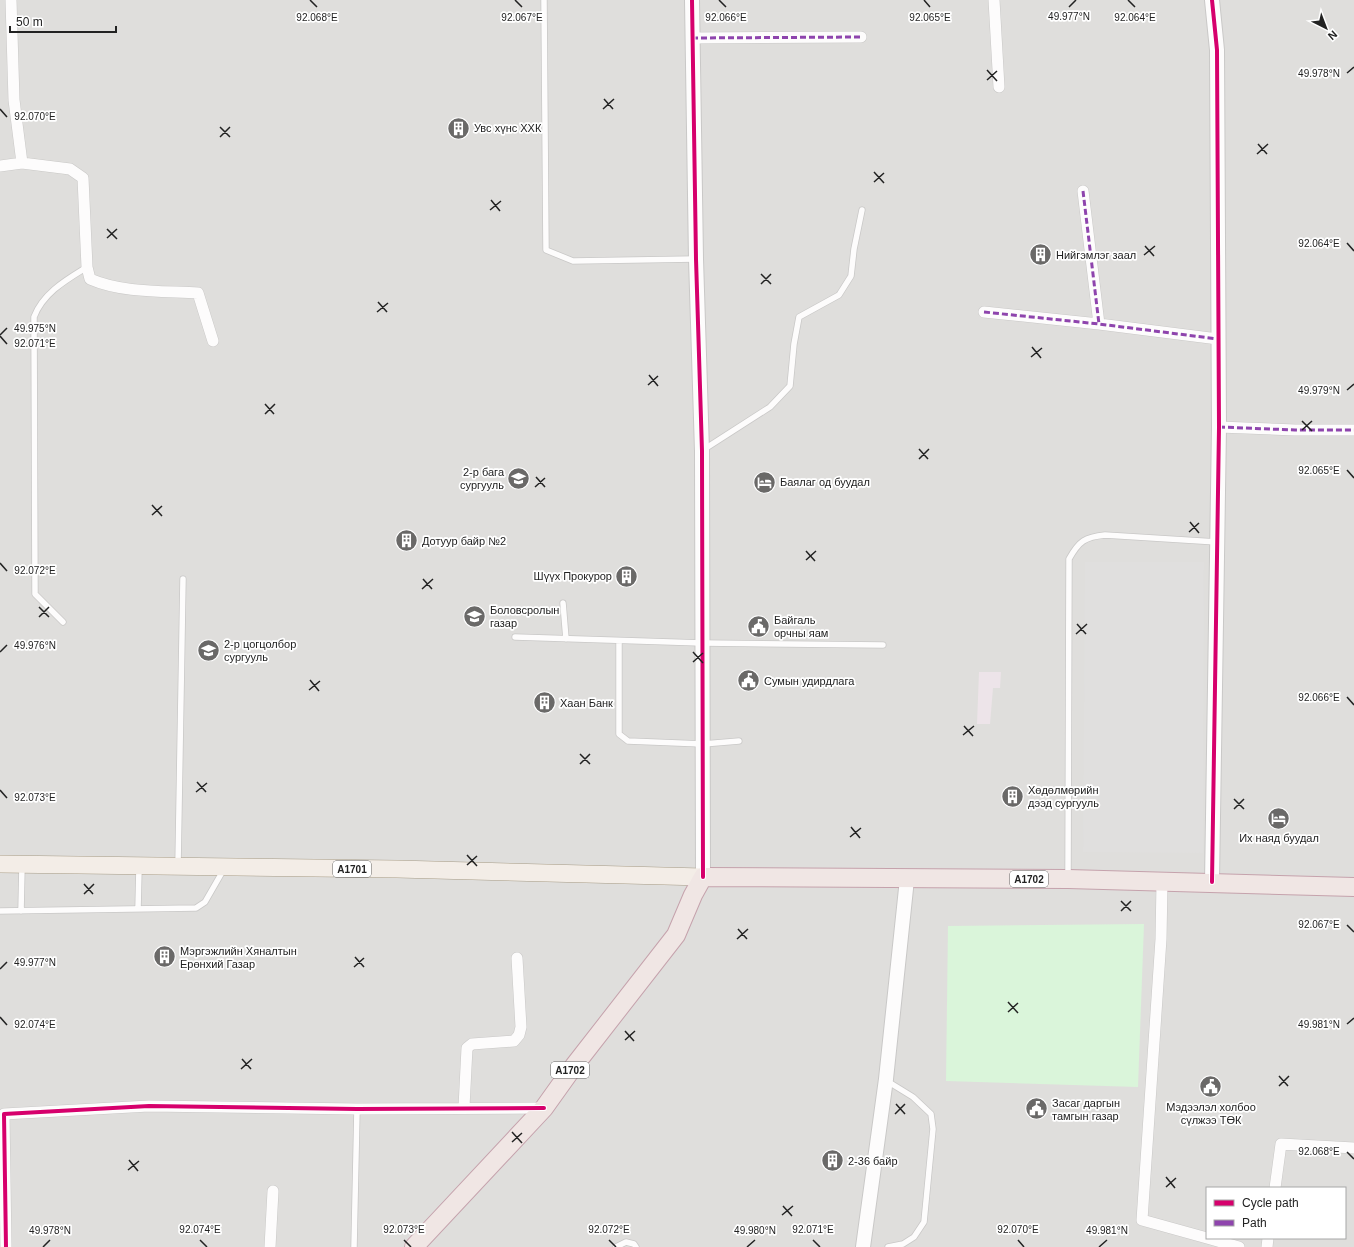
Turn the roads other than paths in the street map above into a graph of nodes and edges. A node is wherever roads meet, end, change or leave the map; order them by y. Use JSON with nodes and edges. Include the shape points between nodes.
{"nodes":[{"id":1,"x":11,"y":0,"type":"edge"},
{"id":2,"x":544,"y":0,"type":"edge"},
{"id":3,"x":692,"y":0,"type":"edge"},
{"id":4,"x":994,"y":0,"type":"edge"},
{"id":5,"x":1212,"y":0,"type":"edge"},
{"id":6,"x":861,"y":37,"type":"dead end"},
{"id":7,"x":692,"y":38,"type":"junction"},
{"id":8,"x":999,"y":87,"type":"dead end"},
{"id":9,"x":22,"y":163,"type":"junction"},
{"id":10,"x":0,"y":166,"type":"edge"},
{"id":11,"x":1083,"y":192,"type":"dead end"},
{"id":12,"x":862,"y":210,"type":"dead end"},
{"id":13,"x":696,"y":259,"type":"junction"},
{"id":14,"x":87,"y":267,"type":"junction"},
{"id":15,"x":984,"y":312,"type":"dead end"},
{"id":16,"x":1099,"y":324,"type":"junction"},
{"id":17,"x":1218,"y":339,"type":"junction"},
{"id":18,"x":213,"y":341,"type":"dead end"},
{"id":19,"x":1219,"y":427,"type":"junction"},
{"id":20,"x":1354,"y":430,"type":"edge"},
{"id":21,"x":702,"y":451,"type":"junction"},
{"id":22,"x":1217,"y":542,"type":"junction"},
{"id":23,"x":184,"y":579,"type":"dead end"},
{"id":24,"x":563,"y":603,"type":"dead end"},
{"id":25,"x":63,"y":622,"type":"dead end"},
{"id":26,"x":515,"y":637,"type":"dead end"},
{"id":27,"x":566,"y":639,"type":"junction"},
{"id":28,"x":619,"y":641,"type":"junction"},
{"id":29,"x":702,"y":643,"type":"junction"},
{"id":30,"x":883,"y":645,"type":"dead end"},
{"id":31,"x":738,"y":741,"type":"dead end"},
{"id":32,"x":703,"y":744,"type":"junction"},
{"id":33,"x":0,"y":864,"type":"edge"},
{"id":34,"x":22,"y":864,"type":"junction"},
{"id":35,"x":138,"y":866,"type":"junction"},
{"id":36,"x":178,"y":866,"type":"junction"},
{"id":37,"x":225,"y":867,"type":"junction"},
{"id":38,"x":703,"y":877,"type":"junction"},
{"id":39,"x":906,"y":879,"type":"junction"},
{"id":40,"x":1068,"y":880,"type":"junction"},
{"id":41,"x":1162,"y":882,"type":"junction"},
{"id":42,"x":1212,"y":882,"type":"junction"},
{"id":43,"x":1354,"y":887,"type":"edge"},
{"id":44,"x":138,"y":909,"type":"junction"},
{"id":45,"x":21,"y":911,"type":"junction"},
{"id":46,"x":0,"y":912,"type":"edge"},
{"id":47,"x":517,"y":958,"type":"dead end"},
{"id":48,"x":886,"y":1079,"type":"junction"},
{"id":49,"x":464,"y":1107,"type":"junction"},
{"id":50,"x":544,"y":1108,"type":"junction"},
{"id":51,"x":357,"y":1109,"type":"junction"},
{"id":52,"x":2,"y":1114,"type":"edge"},
{"id":53,"x":1354,"y":1148,"type":"edge"},
{"id":54,"x":1275,"y":1187,"type":"edge"},
{"id":55,"x":273,"y":1191,"type":"dead end"},
{"id":56,"x":1206,"y":1238,"type":"edge"},
{"id":57,"x":1211,"y":1239,"type":"edge"},
{"id":58,"x":6,"y":1247,"type":"edge"},
{"id":59,"x":270,"y":1247,"type":"edge"},
{"id":60,"x":354,"y":1247,"type":"edge"},
{"id":61,"x":414,"y":1247,"type":"edge"},
{"id":62,"x":616,"y":1247,"type":"edge"},
{"id":63,"x":636,"y":1247,"type":"edge"},
{"id":64,"x":863,"y":1247,"type":"edge"},
{"id":65,"x":888,"y":1247,"type":"edge"},
{"id":66,"x":1239,"y":1247,"type":"edge"}],
"edges":[{"from":1,"to":9,"type":"street","via":[[14,100]]},
{"from":2,"to":13,"type":"lane","via":[[546,250],[573,261]]},
{"from":3,"to":7,"type":"street"},
{"from":4,"to":8,"type":"street"},
{"from":5,"to":17,"type":"street","via":[[1217,50]]},
{"from":6,"to":7,"type":"street"},
{"from":7,"to":13,"type":"street"},
{"from":9,"to":10,"type":"street"},
{"from":9,"to":14,"type":"street","via":[[70,169],[83,178]]},
{"from":11,"to":16,"type":"street"},
{"from":12,"to":21,"type":"lane","via":[[851,276],[839,295],[799,317],[790,386],[770,407]]},
{"from":13,"to":21,"type":"street"},
{"from":14,"to":18,"type":"street","via":[[90,278],[105,285],[198,293]]},
{"from":14,"to":25,"type":"lane","via":[[62,283],[39,304],[34,317],[35,594]]},
{"from":15,"to":16,"type":"street"},
{"from":16,"to":17,"type":"street"},
{"from":17,"to":19,"type":"street"},
{"from":19,"to":20,"type":"street"},
{"from":19,"to":22,"type":"street"},
{"from":21,"to":29,"type":"street"},
{"from":22,"to":40,"type":"lane","via":[[1105,535],[1090,537],[1076,546],[1069,559]]},
{"from":22,"to":42,"type":"street"},
{"from":23,"to":36,"type":"lane"},
{"from":24,"to":27,"type":"lane"},
{"from":26,"to":27,"type":"lane"},
{"from":27,"to":28,"type":"lane"},
{"from":28,"to":29,"type":"lane"},
{"from":28,"to":32,"type":"lane","via":[[619,734],[628,741]]},
{"from":29,"to":30,"type":"lane"},
{"from":29,"to":32,"type":"street"},
{"from":31,"to":32,"type":"lane"},
{"from":32,"to":38,"type":"street"},
{"from":33,"to":34,"type":"main road","number":"A1701"},
{"from":34,"to":35,"type":"main road","number":"A1701"},
{"from":34,"to":45,"type":"lane"},
{"from":35,"to":36,"type":"main road","number":"A1701"},
{"from":35,"to":44,"type":"lane"},
{"from":36,"to":37,"type":"main road","number":"A1701"},
{"from":37,"to":38,"type":"main road","number":"A1701"},
{"from":37,"to":44,"type":"lane","via":[[205,902],[196,908]]},
{"from":38,"to":39,"type":"highway","number":"A1702"},
{"from":38,"to":50,"type":"highway","number":"A1702","via":[[676,935]]},
{"from":39,"to":40,"type":"highway","number":"A1702"},
{"from":39,"to":48,"type":"street"},
{"from":40,"to":41,"type":"highway","number":"A1702"},
{"from":41,"to":42,"type":"highway","number":"A1702"},
{"from":41,"to":56,"type":"street","via":[[1161,939],[1142,1220]]},
{"from":42,"to":43,"type":"highway","number":"A1702"},
{"from":44,"to":45,"type":"lane"},
{"from":45,"to":46,"type":"lane"},
{"from":47,"to":49,"type":"street","via":[[521,1027],[519,1035],[514,1041],[472,1044],[467,1048]]},
{"from":48,"to":64,"type":"street"},
{"from":48,"to":65,"type":"lane","via":[[913,1097],[931,1114],[933,1129],[924,1222],[914,1237],[902,1244]]},
{"from":49,"to":50,"type":"street"},
{"from":49,"to":51,"type":"street"},
{"from":50,"to":61,"type":"highway","number":"A1702"},
{"from":51,"to":52,"type":"street","via":[[149,1106]]},
{"from":51,"to":60,"type":"lane"},
{"from":52,"to":58,"type":"street"},
{"from":53,"to":54,"type":"street","via":[[1281,1144]]},
{"from":55,"to":59,"type":"street"},
{"from":57,"to":66,"type":"street"},
{"from":62,"to":63,"type":"lane","via":[[626,1242]]}]}
